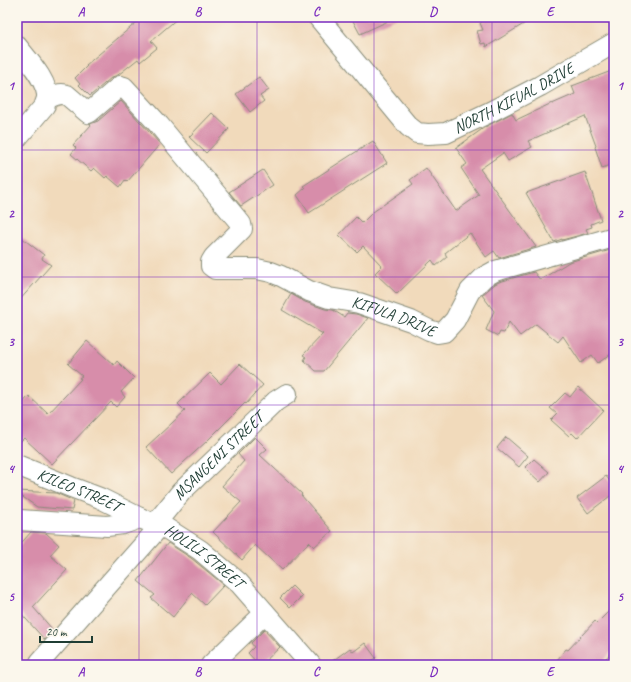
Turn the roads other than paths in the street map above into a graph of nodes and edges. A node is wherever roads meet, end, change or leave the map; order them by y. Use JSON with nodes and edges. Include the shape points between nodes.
{"nodes":[{"id":1,"x":318,"y":17,"type":"edge"},
{"id":2,"x":614,"y":43,"type":"edge"},
{"id":3,"x":17,"y":46,"type":"edge"},
{"id":4,"x":47,"y":99,"type":"junction"},
{"id":5,"x":17,"y":138,"type":"edge"},
{"id":6,"x":614,"y":237,"type":"edge"},
{"id":7,"x":287,"y":394,"type":"dead end"},
{"id":8,"x":17,"y":465,"type":"edge"},
{"id":9,"x":17,"y":520,"type":"edge"},
{"id":10,"x":152,"y":522,"type":"junction"},
{"id":11,"x":265,"y":613,"type":"junction"},
{"id":12,"x":40,"y":662,"type":"dead end"},
{"id":13,"x":211,"y":665,"type":"edge"},
{"id":14,"x":310,"y":665,"type":"edge"}],
"edges":[{"from":1,"to":2,"type":"street","name":"NORTH KIFUAL DRIVE","via":[[408,126],[417,133],[428,134],[446,133],[488,113]]},
{"from":3,"to":4,"type":"street","via":[[38,73],[45,86]]},
{"from":4,"to":5,"type":"street","via":[[45,105]]},
{"from":4,"to":6,"type":"street","name":"KIFULA DRIVE","via":[[61,94],[67,95],[88,113],[120,86],[124,87],[241,224],[242,229],[214,257],[211,266],[271,272],[309,291],[329,298],[359,303],[438,333],[444,332],[455,320],[470,290],[484,277],[495,271]]},
{"from":7,"to":10,"type":"street","name":"MSANGENI STREET","via":[[276,401]]},
{"from":8,"to":10,"type":"street","name":"KILEO STREET"},
{"from":9,"to":10,"type":"street","via":[[107,526]]},
{"from":10,"to":11,"type":"street","name":"HOLILI STREET","via":[[200,550],[240,584]]},
{"from":10,"to":12,"type":"street","name":"MSANGENI STREET"},
{"from":11,"to":13,"type":"street"},
{"from":11,"to":14,"type":"street","name":"HOLILI STREET"}]}
